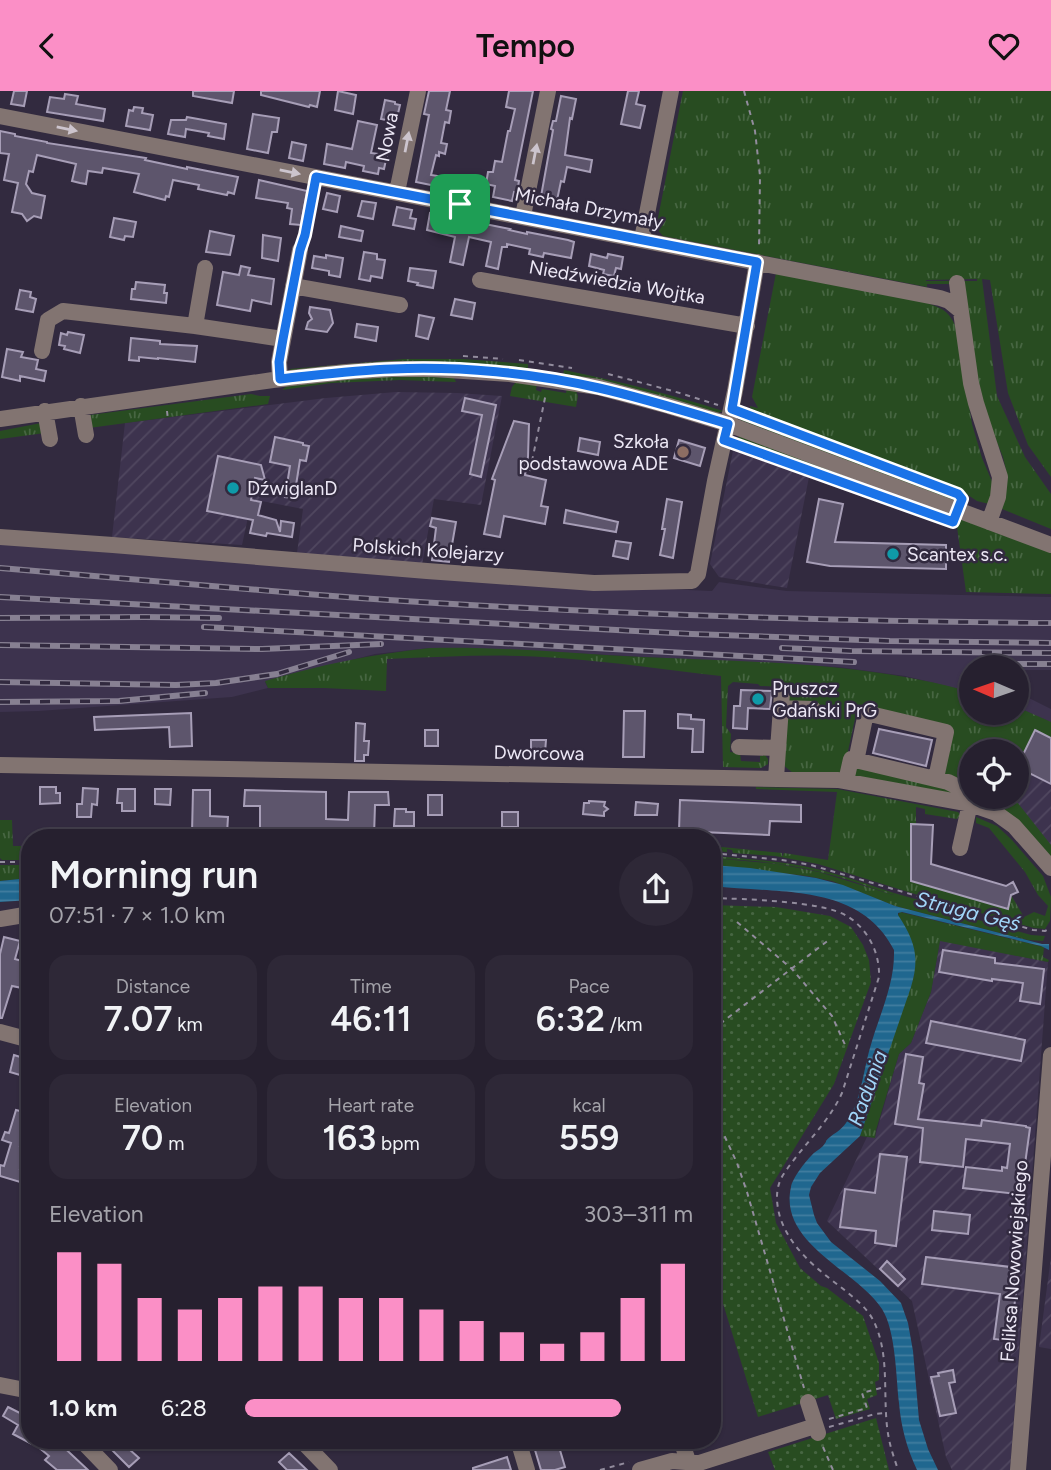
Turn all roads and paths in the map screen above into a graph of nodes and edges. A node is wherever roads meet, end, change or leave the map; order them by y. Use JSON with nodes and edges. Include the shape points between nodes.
{"nodes":[{"id":1,"x":416,"y":91,"type":"edge"},
{"id":2,"x":548,"y":91,"type":"edge"},
{"id":3,"x":671,"y":91,"type":"edge"},
{"id":4,"x":744,"y":91,"type":"edge"},
{"id":5,"x":0,"y":116,"type":"edge"},
{"id":6,"x":316,"y":177,"type":"junction"},
{"id":7,"x":397,"y":192,"type":"junction"},
{"id":8,"x":523,"y":216,"type":"junction"},
{"id":9,"x":642,"y":239,"type":"junction"},
{"id":10,"x":300,"y":250,"type":"joint"},
{"id":11,"x":759,"y":262,"type":"junction"},
{"id":12,"x":205,"y":268,"type":"dead end"},
{"id":13,"x":480,"y":280,"type":"dead end"},
{"id":14,"x":957,"y":283,"type":"dead end"},
{"id":15,"x":293,"y":286,"type":"junction"},
{"id":16,"x":400,"y":305,"type":"dead end"},
{"id":17,"x":960,"y":310,"type":"junction"},
{"id":18,"x":195,"y":326,"type":"junction"},
{"id":19,"x":747,"y":326,"type":"junction"},
{"id":20,"x":283,"y":339,"type":"junction"},
{"id":21,"x":42,"y":351,"type":"dead end"},
{"id":22,"x":453,"y":355,"type":"dead end"},
{"id":23,"x":504,"y":359,"type":"dead end"},
{"id":24,"x":515,"y":360,"type":"dead end"},
{"id":25,"x":576,"y":369,"type":"dead end"},
{"id":26,"x":601,"y":373,"type":"dead end"},
{"id":27,"x":280,"y":379,"type":"junction"},
{"id":28,"x":547,"y":387,"type":"dead end"},
{"id":29,"x":81,"y":406,"type":"junction"},
{"id":30,"x":46,"y":411,"type":"junction"},
{"id":31,"x":167,"y":411,"type":"dead end"},
{"id":32,"x":0,"y":419,"type":"edge"},
{"id":33,"x":168,"y":420,"type":"dead end"},
{"id":34,"x":728,"y":424,"type":"junction"},
{"id":35,"x":86,"y":435,"type":"dead end"},
{"id":36,"x":50,"y":439,"type":"dead end"},
{"id":37,"x":761,"y":452,"type":"dead end"},
{"id":38,"x":530,"y":471,"type":"dead end"},
{"id":39,"x":960,"y":504,"type":"junction"},
{"id":40,"x":989,"y":522,"type":"junction"},
{"id":41,"x":0,"y":537,"type":"edge"},
{"id":42,"x":1051,"y":545,"type":"edge"},
{"id":43,"x":813,"y":709,"type":"dead end"},
{"id":44,"x":739,"y":747,"type":"dead end"},
{"id":45,"x":778,"y":748,"type":"junction"},
{"id":46,"x":856,"y":761,"type":"junction"},
{"id":47,"x":0,"y":765,"type":"edge"},
{"id":48,"x":776,"y":778,"type":"junction"},
{"id":49,"x":936,"y":778,"type":"junction"},
{"id":50,"x":846,"y":781,"type":"junction"},
{"id":51,"x":959,"y":788,"type":"edge"},
{"id":52,"x":959,"y":802,"type":"edge"},
{"id":53,"x":970,"y":809,"type":"edge"},
{"id":54,"x":983,"y":809,"type":"edge"},
{"id":55,"x":960,"y":848,"type":"dead end"},
{"id":56,"x":721,"y":854,"type":"edge"},
{"id":57,"x":0,"y":862,"type":"edge"},
{"id":58,"x":21,"y":862,"type":"edge"},
{"id":59,"x":1051,"y":868,"type":"edge"},
{"id":60,"x":721,"y":899,"type":"edge"},
{"id":61,"x":21,"y":916,"type":"edge"},
{"id":62,"x":0,"y":919,"type":"edge"},
{"id":63,"x":737,"y":922,"type":"dead end"},
{"id":64,"x":1051,"y":927,"type":"edge"},
{"id":65,"x":830,"y":939,"type":"dead end"},
{"id":66,"x":792,"y":969,"type":"junction"},
{"id":67,"x":721,"y":1023,"type":"edge"},
{"id":68,"x":0,"y":1032,"type":"edge"},
{"id":69,"x":21,"y":1038,"type":"edge"},
{"id":70,"x":846,"y":1047,"type":"dead end"},
{"id":71,"x":1051,"y":1055,"type":"edge"},
{"id":72,"x":721,"y":1128,"type":"edge"},
{"id":73,"x":1043,"y":1255,"type":"edge"},
{"id":74,"x":0,"y":1385,"type":"edge"},
{"id":75,"x":886,"y":1387,"type":"junction"},
{"id":76,"x":21,"y":1389,"type":"edge"},
{"id":77,"x":808,"y":1402,"type":"joint"},
{"id":78,"x":816,"y":1429,"type":"junction"},
{"id":79,"x":90,"y":1449,"type":"edge"},
{"id":80,"x":310,"y":1449,"type":"edge"},
{"id":81,"x":521,"y":1449,"type":"edge"},
{"id":82,"x":684,"y":1449,"type":"edge"},
{"id":83,"x":690,"y":1466,"type":"edge"},
{"id":84,"x":110,"y":1470,"type":"edge"},
{"id":85,"x":330,"y":1470,"type":"edge"},
{"id":86,"x":527,"y":1470,"type":"edge"},
{"id":87,"x":640,"y":1470,"type":"edge"},
{"id":88,"x":833,"y":1470,"type":"edge"},
{"id":89,"x":898,"y":1470,"type":"edge"},
{"id":90,"x":1018,"y":1470,"type":"edge"}],
"edges":[{"from":7,"to":1,"type":"street","name":"Nowa","one_way":true},
{"from":8,"to":2,"type":"street","one_way":true},
{"from":3,"to":9,"type":"street"},
{"from":4,"to":11,"type":"path","via":[[760,176]]},
{"from":5,"to":6,"type":"street","name":"Michała Drzymały","one_way":true},
{"from":6,"to":7,"type":"street","name":"Michała Drzymały"},
{"from":6,"to":10,"type":"path"},
{"from":7,"to":8,"type":"street","name":"Michała Drzymały"},
{"from":8,"to":9,"type":"street","name":"Michała Drzymały"},
{"from":9,"to":11,"type":"street","name":"Michała Drzymały"},
{"from":10,"to":15,"type":"street"},
{"from":11,"to":17,"type":"street","name":"Michała Drzymały","via":[[940,298]]},
{"from":11,"to":19,"type":"street"},
{"from":12,"to":18,"type":"street"},
{"from":13,"to":19,"type":"street","name":"Niedźwiedzia Wojtka"},
{"from":14,"to":17,"type":"street"},
{"from":15,"to":16,"type":"street"},
{"from":15,"to":20,"type":"street"},
{"from":17,"to":40,"type":"street","via":[[976,403],[1000,477]]},
{"from":18,"to":20,"type":"street"},
{"from":18,"to":21,"type":"street","via":[[63,311],[48,320]]},
{"from":19,"to":34,"type":"street"},
{"from":20,"to":27,"type":"street"},
{"from":22,"to":23,"type":"path"},
{"from":24,"to":25,"type":"path"},
{"from":26,"to":34,"type":"path","via":[[673,391]]},
{"from":27,"to":29,"type":"street"},
{"from":27,"to":34,"type":"street","via":[[393,369],[491,372],[598,387]]},
{"from":28,"to":38,"type":"path"},
{"from":29,"to":30,"type":"street"},
{"from":29,"to":35,"type":"street"},
{"from":30,"to":32,"type":"street"},
{"from":30,"to":36,"type":"street"},
{"from":31,"to":33,"type":"path"},
{"from":34,"to":37,"type":"path"},
{"from":34,"to":39,"type":"street"},
{"from":34,"to":39,"type":"path","via":[[958,494]]},
{"from":34,"to":41,"type":"street","name":"Polskich Kolejarzy","via":[[698,574],[692,581],[580,582]]},
{"from":39,"to":40,"type":"street"},
{"from":40,"to":42,"type":"street"},
{"from":43,"to":45,"type":"street","via":[[782,701]]},
{"from":44,"to":45,"type":"street"},
{"from":45,"to":48,"type":"street"},
{"from":46,"to":49,"type":"street"},
{"from":46,"to":49,"type":"street","via":[[866,713],[946,732]]},
{"from":46,"to":50,"type":"street","via":[[851,759]]},
{"from":47,"to":48,"type":"street","name":"Dworcowa"},
{"from":48,"to":50,"type":"street","name":"Dworcowa"},
{"from":49,"to":51,"type":"street"},
{"from":50,"to":52,"type":"street","name":"Dworcowa"},
{"from":53,"to":55,"type":"street"},
{"from":54,"to":59,"type":"street","name":"Dworcowa","via":[[1014,826]]},
{"from":56,"to":64,"type":"path","via":[[811,865],[1033,930]]},
{"from":57,"to":58,"type":"path"},
{"from":60,"to":75,"type":"path","via":[[801,904],[847,916],[871,941],[878,957],[879,977],[842,1093],[783,1175],[777,1206],[802,1253],[871,1317],[879,1334]]},
{"from":61,"to":62,"type":"street"},
{"from":63,"to":66,"type":"path"},
{"from":65,"to":66,"type":"path"},
{"from":66,"to":67,"type":"path"},
{"from":66,"to":70,"type":"path","via":[[832,1016]]},
{"from":68,"to":69,"type":"street"},
{"from":71,"to":73,"type":"street","name":"Feliksa Nowowiejskiego"},
{"from":72,"to":77,"type":"path","via":[[747,1192]]},
{"from":73,"to":90,"type":"street","name":"Feliksa Nowowiejskiego"},
{"from":74,"to":76,"type":"street"},
{"from":75,"to":78,"type":"path","via":[[862,1393],[867,1408]]},
{"from":75,"to":89,"type":"path","via":[[889,1440]]},
{"from":77,"to":78,"type":"street"},
{"from":78,"to":83,"type":"street"},
{"from":78,"to":88,"type":"path"},
{"from":79,"to":84,"type":"street"},
{"from":80,"to":85,"type":"street"},
{"from":81,"to":86,"type":"street"},
{"from":82,"to":83,"type":"street"},
{"from":83,"to":87,"type":"street","via":[[672,1461]]}]}
